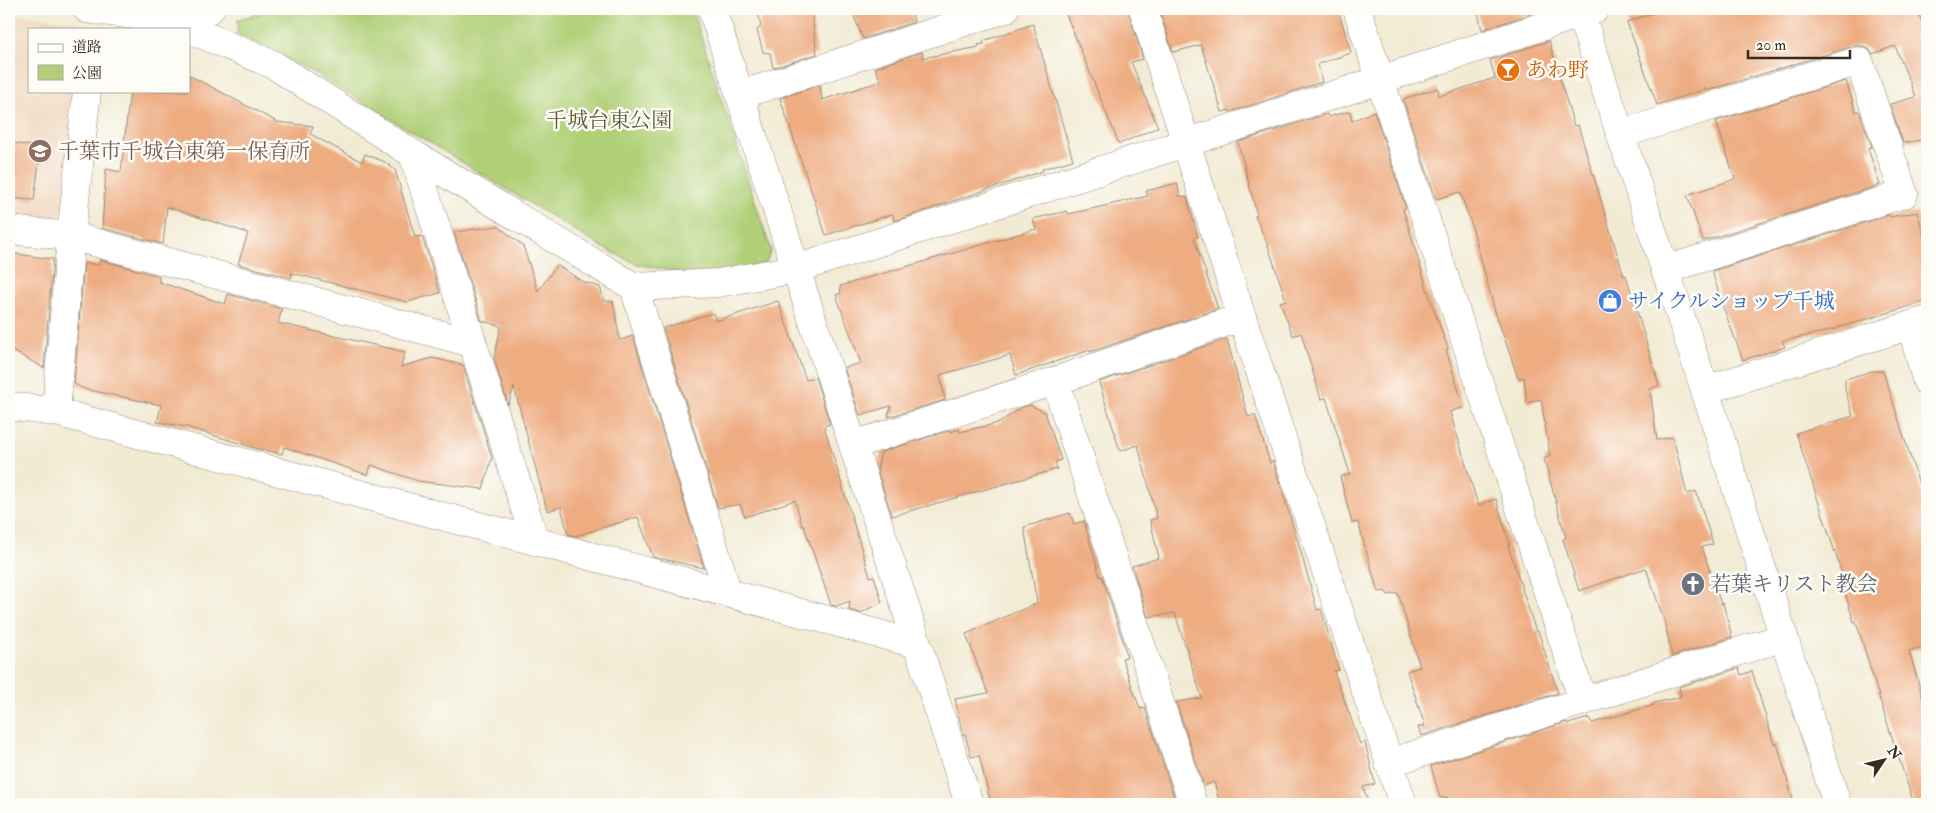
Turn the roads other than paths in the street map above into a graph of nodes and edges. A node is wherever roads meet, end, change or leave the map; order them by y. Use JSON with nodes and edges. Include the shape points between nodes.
{"nodes":[{"id":1,"x":210,"y":9,"type":"edge"},
{"id":2,"x":712,"y":9,"type":"edge"},
{"id":3,"x":1006,"y":9,"type":"edge"},
{"id":4,"x":1143,"y":9,"type":"edge"},
{"id":5,"x":1357,"y":9,"type":"edge"},
{"id":6,"x":1585,"y":10,"type":"edge"},
{"id":7,"x":93,"y":16,"type":"edge"},
{"id":8,"x":939,"y":19,"type":"edge"},
{"id":9,"x":181,"y":26,"type":"edge"},
{"id":10,"x":190,"y":30,"type":"edge"},
{"id":11,"x":1380,"y":80,"type":"junction"},
{"id":12,"x":87,"y":92,"type":"edge"},
{"id":13,"x":740,"y":95,"type":"junction"},
{"id":14,"x":1622,"y":134,"type":"junction"},
{"id":15,"x":1187,"y":143,"type":"junction"},
{"id":16,"x":413,"y":154,"type":"junction"},
{"id":17,"x":9,"y":230,"type":"edge"},
{"id":18,"x":71,"y":236,"type":"junction"},
{"id":19,"x":796,"y":269,"type":"junction"},
{"id":20,"x":1665,"y":270,"type":"junction"},
{"id":21,"x":634,"y":287,"type":"junction"},
{"id":22,"x":1242,"y":317,"type":"junction"},
{"id":23,"x":1919,"y":322,"type":"edge"},
{"id":24,"x":472,"y":343,"type":"junction"},
{"id":25,"x":1054,"y":380,"type":"junction"},
{"id":26,"x":1927,"y":382,"type":"edge"},
{"id":27,"x":1705,"y":390,"type":"junction"},
{"id":28,"x":9,"y":406,"type":"edge"},
{"id":29,"x":56,"y":412,"type":"junction"},
{"id":30,"x":853,"y":445,"type":"junction"},
{"id":31,"x":535,"y":541,"type":"junction"},
{"id":32,"x":728,"y":593,"type":"junction"},
{"id":33,"x":1784,"y":637,"type":"junction"},
{"id":34,"x":916,"y":644,"type":"junction"},
{"id":35,"x":1583,"y":701,"type":"junction"},
{"id":36,"x":1389,"y":763,"type":"junction"},
{"id":37,"x":970,"y":804,"type":"edge"},
{"id":38,"x":1193,"y":804,"type":"edge"},
{"id":39,"x":1403,"y":804,"type":"edge"},
{"id":40,"x":1837,"y":804,"type":"edge"}],
"edges":[{"from":1,"to":9,"type":"street"},
{"from":2,"to":13,"type":"street"},
{"from":3,"to":8,"type":"street"},
{"from":4,"to":15,"type":"street"},
{"from":5,"to":11,"type":"street"},
{"from":6,"to":11,"type":"street"},
{"from":6,"to":14,"type":"street"},
{"from":7,"to":9,"type":"street"},
{"from":8,"to":13,"type":"street"},
{"from":10,"to":16,"type":"street","via":[[274,65]]},
{"from":11,"to":15,"type":"street"},
{"from":11,"to":35,"type":"street"},
{"from":12,"to":18,"type":"street"},
{"from":13,"to":19,"type":"street"},
{"from":14,"to":20,"type":"street"},
{"from":14,"to":20,"type":"street","via":[[1859,61],[1904,194]]},
{"from":15,"to":19,"type":"street"},
{"from":15,"to":22,"type":"street"},
{"from":16,"to":21,"type":"street"},
{"from":16,"to":24,"type":"street"},
{"from":17,"to":18,"type":"street"},
{"from":18,"to":24,"type":"street"},
{"from":18,"to":29,"type":"street"},
{"from":19,"to":21,"type":"street","via":[[718,283]]},
{"from":19,"to":30,"type":"street"},
{"from":20,"to":27,"type":"street"},
{"from":21,"to":32,"type":"street"},
{"from":22,"to":25,"type":"street"},
{"from":22,"to":36,"type":"street"},
{"from":23,"to":26,"type":"street"},
{"from":23,"to":27,"type":"street"},
{"from":24,"to":31,"type":"street"},
{"from":25,"to":30,"type":"street"},
{"from":25,"to":38,"type":"street"},
{"from":27,"to":33,"type":"street"},
{"from":28,"to":29,"type":"street"},
{"from":29,"to":31,"type":"street"},
{"from":30,"to":34,"type":"street"},
{"from":31,"to":32,"type":"street"},
{"from":32,"to":34,"type":"street"},
{"from":33,"to":35,"type":"street"},
{"from":33,"to":40,"type":"street"},
{"from":34,"to":37,"type":"street"},
{"from":35,"to":36,"type":"street"},
{"from":36,"to":39,"type":"street"}]}
